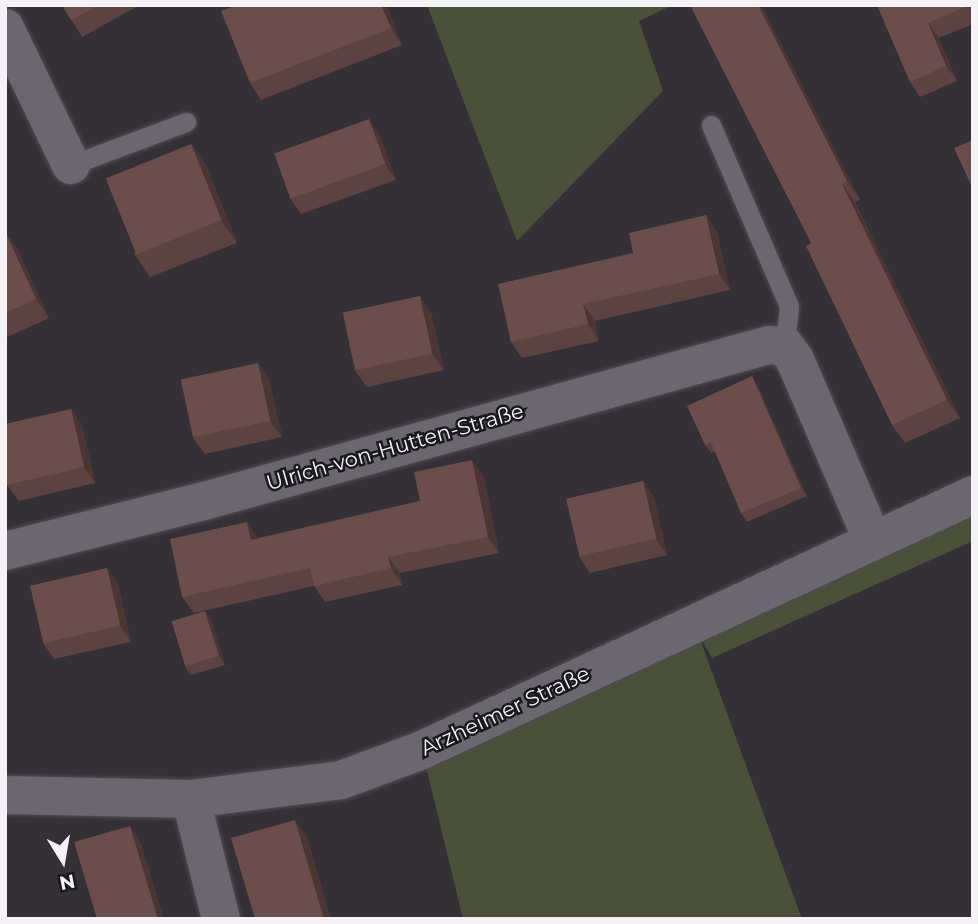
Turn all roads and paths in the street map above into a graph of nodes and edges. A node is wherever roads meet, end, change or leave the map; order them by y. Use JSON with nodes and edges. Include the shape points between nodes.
{"nodes":[{"id":1,"x":5,"y":28,"type":"edge"},
{"id":2,"x":187,"y":122,"type":"dead end"},
{"id":3,"x":711,"y":125,"type":"dead end"},
{"id":4,"x":71,"y":165,"type":"joint"},
{"id":5,"x":785,"y":346,"type":"junction"},
{"id":6,"x":973,"y":495,"type":"edge"},
{"id":7,"x":873,"y":541,"type":"junction"},
{"id":8,"x":5,"y":551,"type":"edge"},
{"id":9,"x":5,"y":795,"type":"edge"},
{"id":10,"x":191,"y":799,"type":"junction"},
{"id":11,"x":221,"y":919,"type":"edge"}],
"edges":[{"from":1,"to":4,"type":"street"},
{"from":2,"to":4,"type":"lane"},
{"from":3,"to":5,"type":"lane","via":[[789,306]]},
{"from":5,"to":7,"type":"street"},
{"from":5,"to":8,"type":"street","name":"Ulrich-von-Hutten-Straße","via":[[747,348],[204,501]]},
{"from":6,"to":7,"type":"street","name":"Arzheimer Straße"},
{"from":7,"to":10,"type":"street","name":"Arzheimer Straße","via":[[380,766],[341,780]]},
{"from":9,"to":10,"type":"street","name":"Arzheimer Straße"},
{"from":10,"to":11,"type":"street"}]}
